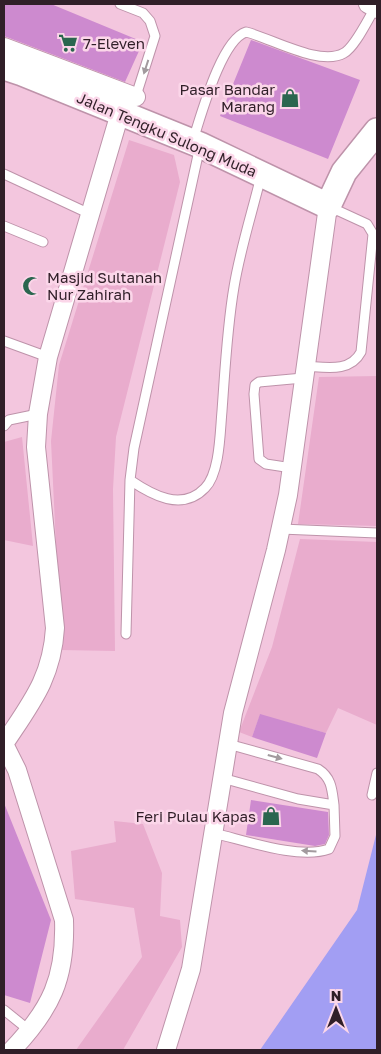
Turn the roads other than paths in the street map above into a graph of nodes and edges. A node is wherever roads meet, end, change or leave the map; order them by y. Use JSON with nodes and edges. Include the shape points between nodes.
{"nodes":[{"id":1,"x":120,"y":4,"type":"edge"},
{"id":2,"x":373,"y":7,"type":"edge"},
{"id":3,"x":4,"y":47,"type":"edge"},
{"id":4,"x":4,"y":67,"type":"edge"},
{"id":5,"x":128,"y":109,"type":"junction"},
{"id":6,"x":377,"y":131,"type":"edge"},
{"id":7,"x":196,"y":144,"type":"junction"},
{"id":8,"x":4,"y":174,"type":"edge"},
{"id":9,"x":261,"y":174,"type":"junction"},
{"id":10,"x":328,"y":206,"type":"junction"},
{"id":11,"x":90,"y":214,"type":"junction"},
{"id":12,"x":4,"y":226,"type":"edge"},
{"id":13,"x":43,"y":242,"type":"dead end"},
{"id":14,"x":4,"y":341,"type":"edge"},
{"id":15,"x":48,"y":357,"type":"junction"},
{"id":16,"x":304,"y":372,"type":"junction"},
{"id":17,"x":38,"y":414,"type":"junction"},
{"id":18,"x":4,"y":426,"type":"edge"},
{"id":19,"x":292,"y":468,"type":"junction"},
{"id":20,"x":130,"y":480,"type":"junction"},
{"id":21,"x":281,"y":529,"type":"junction"},
{"id":22,"x":377,"y":533,"type":"edge"},
{"id":23,"x":126,"y":634,"type":"dead end"},
{"id":24,"x":4,"y":744,"type":"edge"},
{"id":25,"x":228,"y":744,"type":"junction"},
{"id":26,"x":377,"y":773,"type":"edge"},
{"id":27,"x":222,"y":778,"type":"junction"},
{"id":28,"x":372,"y":795,"type":"dead end"},
{"id":29,"x":334,"y":806,"type":"junction"},
{"id":30,"x":213,"y":833,"type":"junction"},
{"id":31,"x":4,"y":1010,"type":"edge"},
{"id":32,"x":30,"y":1031,"type":"junction"},
{"id":33,"x":12,"y":1050,"type":"edge"},
{"id":34,"x":166,"y":1050,"type":"edge"}],
"edges":[{"from":1,"to":5,"type":"lane","one_way":true,"via":[[143,13],[150,21],[155,36]]},
{"from":2,"to":7,"type":"lane","via":[[351,46],[336,55],[303,53],[250,33],[240,36],[218,68]]},
{"from":3,"to":5,"type":"street"},
{"from":4,"to":5,"type":"street","name":"Jalan Tengku Sulong Muda"},
{"from":5,"to":7,"type":"street","name":"Jalan Tengku Sulong Muda"},
{"from":5,"to":11,"type":"street"},
{"from":6,"to":10,"type":"street","via":[[344,172]]},
{"from":7,"to":9,"type":"street","name":"Jalan Tengku Sulong Muda"},
{"from":7,"to":20,"type":"lane"},
{"from":8,"to":11,"type":"lane"},
{"from":9,"to":10,"type":"street","name":"Jalan Tengku Sulong Muda"},
{"from":9,"to":20,"type":"lane","via":[[234,285],[220,429],[211,480],[205,489],[184,500],[161,498]]},
{"from":10,"to":16,"type":"street"},
{"from":10,"to":16,"type":"lane","via":[[371,227],[373,234],[361,352],[357,361],[342,367]]},
{"from":11,"to":15,"type":"street"},
{"from":12,"to":13,"type":"lane"},
{"from":14,"to":15,"type":"lane"},
{"from":15,"to":17,"type":"street"},
{"from":16,"to":19,"type":"street"},
{"from":16,"to":19,"type":"lane","via":[[255,385],[259,459],[266,464]]},
{"from":17,"to":18,"type":"lane","via":[[9,420]]},
{"from":17,"to":24,"type":"street","via":[[36,447],[55,628],[54,652],[45,681]]},
{"from":19,"to":21,"type":"street"},
{"from":20,"to":23,"type":"lane"},
{"from":21,"to":22,"type":"lane"},
{"from":21,"to":25,"type":"street","via":[[233,712]]},
{"from":24,"to":32,"type":"street","via":[[17,770],[64,920],[64,956],[54,993]]},
{"from":25,"to":27,"type":"street"},
{"from":25,"to":29,"type":"lane","one_way":true,"via":[[318,769],[330,780]]},
{"from":26,"to":28,"type":"lane"},
{"from":27,"to":29,"type":"lane"},
{"from":27,"to":30,"type":"street"},
{"from":29,"to":30,"type":"lane","one_way":true,"via":[[335,836],[329,849],[324,851],[289,850]]},
{"from":30,"to":34,"type":"street","via":[[191,969]]},
{"from":31,"to":32,"type":"lane"},
{"from":32,"to":33,"type":"street"}]}
